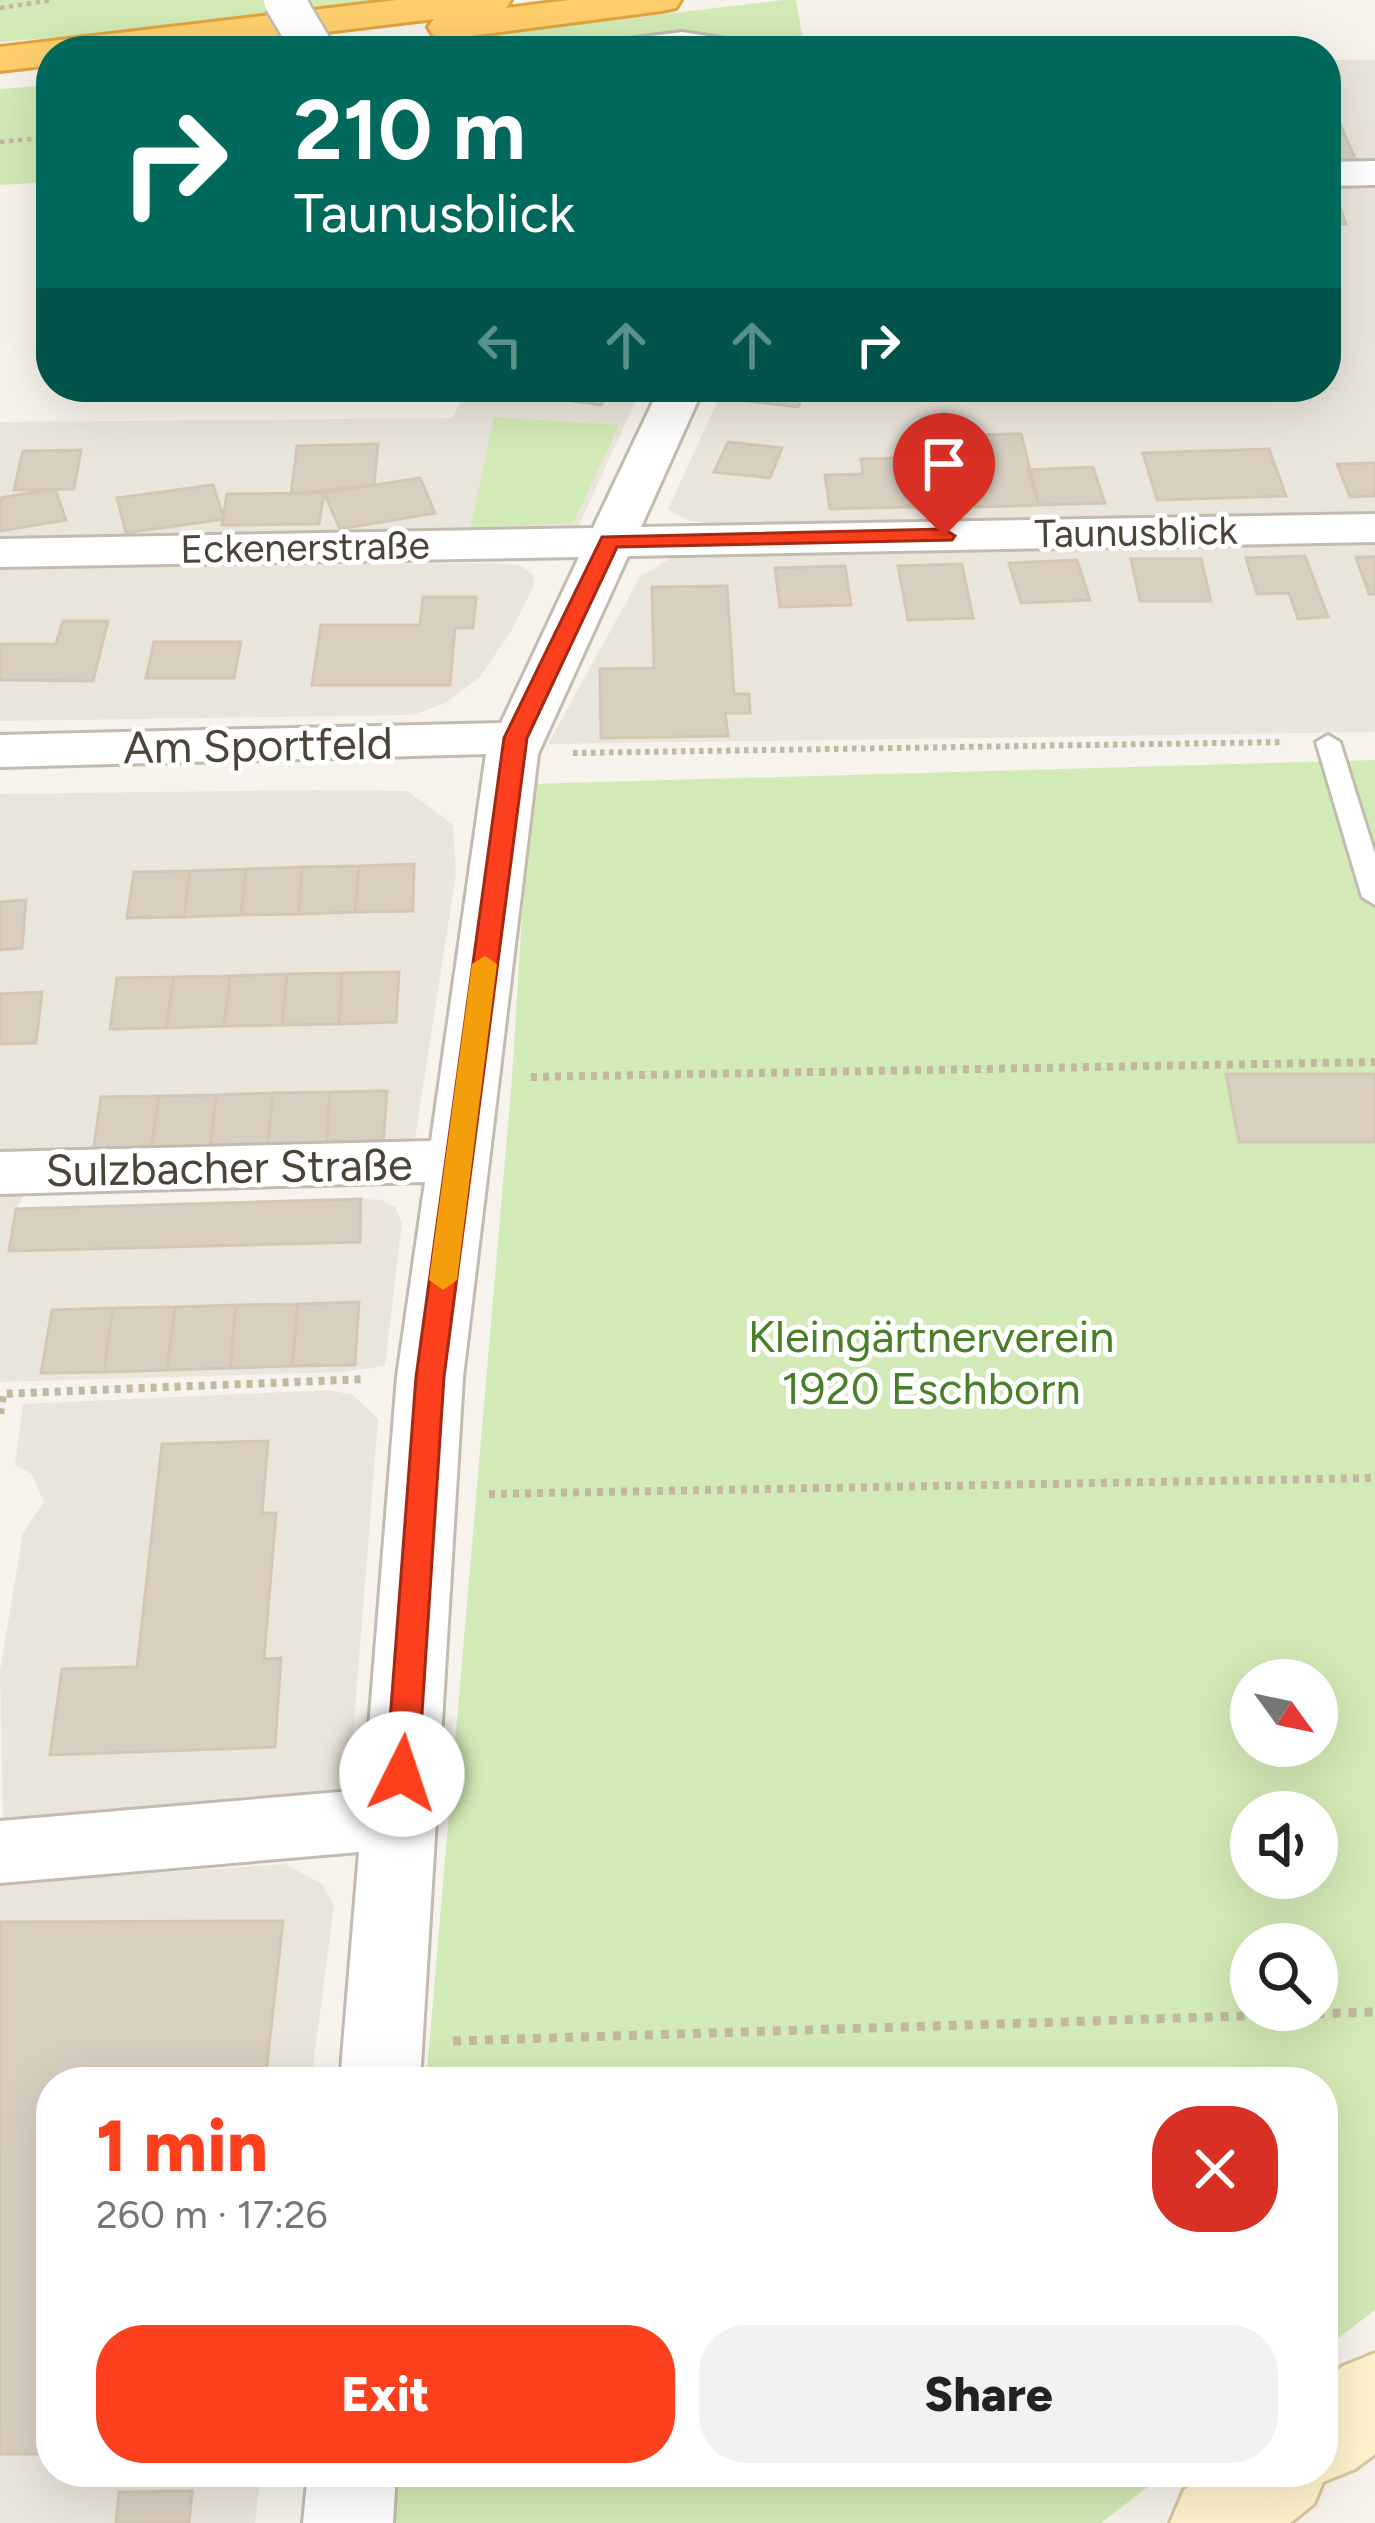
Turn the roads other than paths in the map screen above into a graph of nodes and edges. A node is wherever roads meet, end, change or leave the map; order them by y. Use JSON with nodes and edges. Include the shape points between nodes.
{"nodes":[{"id":1,"x":284,"y":0,"type":"edge"},
{"id":2,"x":492,"y":0,"type":"edge"},
{"id":3,"x":662,"y":0,"type":"edge"},
{"id":4,"x":196,"y":36,"type":"edge"},
{"id":5,"x":305,"y":36,"type":"edge"},
{"id":6,"x":378,"y":36,"type":"edge"},
{"id":7,"x":36,"y":55,"type":"edge"},
{"id":8,"x":0,"y":59,"type":"edge"},
{"id":9,"x":36,"y":78,"type":"edge"},
{"id":10,"x":0,"y":82,"type":"edge"},
{"id":11,"x":1375,"y":173,"type":"edge"},
{"id":12,"x":1341,"y":174,"type":"edge"},
{"id":13,"x":675,"y":402,"type":"edge"},
{"id":14,"x":1375,"y":528,"type":"edge"},
{"id":15,"x":609,"y":541,"type":"junction"},
{"id":16,"x":0,"y":554,"type":"edge"},
{"id":17,"x":1328,"y":742,"type":"road end"},
{"id":18,"x":514,"y":746,"type":"junction"},
{"id":19,"x":0,"y":751,"type":"edge"},
{"id":20,"x":1375,"y":897,"type":"edge"},
{"id":21,"x":459,"y":1161,"type":"junction"},
{"id":22,"x":0,"y":1173,"type":"edge"},
{"id":23,"x":399,"y":1818,"type":"junction"},
{"id":24,"x":0,"y":1852,"type":"edge"},
{"id":25,"x":381,"y":2067,"type":"edge"},
{"id":26,"x":1375,"y":2396,"type":"edge"},
{"id":27,"x":1338,"y":2426,"type":"edge"},
{"id":28,"x":351,"y":2487,"type":"edge"},
{"id":29,"x":1262,"y":2487,"type":"edge"},
{"id":30,"x":349,"y":2523,"type":"edge"},
{"id":31,"x":1217,"y":2523,"type":"edge"}],
"edges":[{"from":1,"to":5,"type":"street","bridge":true},
{"from":2,"to":4,"type":"highway"},
{"from":3,"to":6,"type":"highway"},
{"from":7,"to":8,"type":"highway"},
{"from":9,"to":10,"type":"highway"},
{"from":11,"to":12,"type":"street"},
{"from":13,"to":15,"type":"street","name":"Sulzbacher Straße"},
{"from":14,"to":15,"type":"street","name":"Taunusblick"},
{"from":15,"to":16,"type":"street","name":"Eckenerstraße"},
{"from":15,"to":18,"type":"street","name":"Sulzbacher Straße"},
{"from":17,"to":20,"type":"lane"},
{"from":18,"to":19,"type":"street","name":"Am Sportfeld"},
{"from":18,"to":21,"type":"street","name":"Sulzbacher Straße"},
{"from":21,"to":22,"type":"street","name":"Sulzbacher Straße"},
{"from":21,"to":23,"type":"street","name":"Sulzbacher Straße","via":[[430,1377]]},
{"from":23,"to":24,"type":"street"},
{"from":23,"to":25,"type":"street","name":"Sulzbacher Straße"},
{"from":26,"to":27,"type":"street"},
{"from":28,"to":30,"type":"street"},
{"from":29,"to":31,"type":"street"}]}
